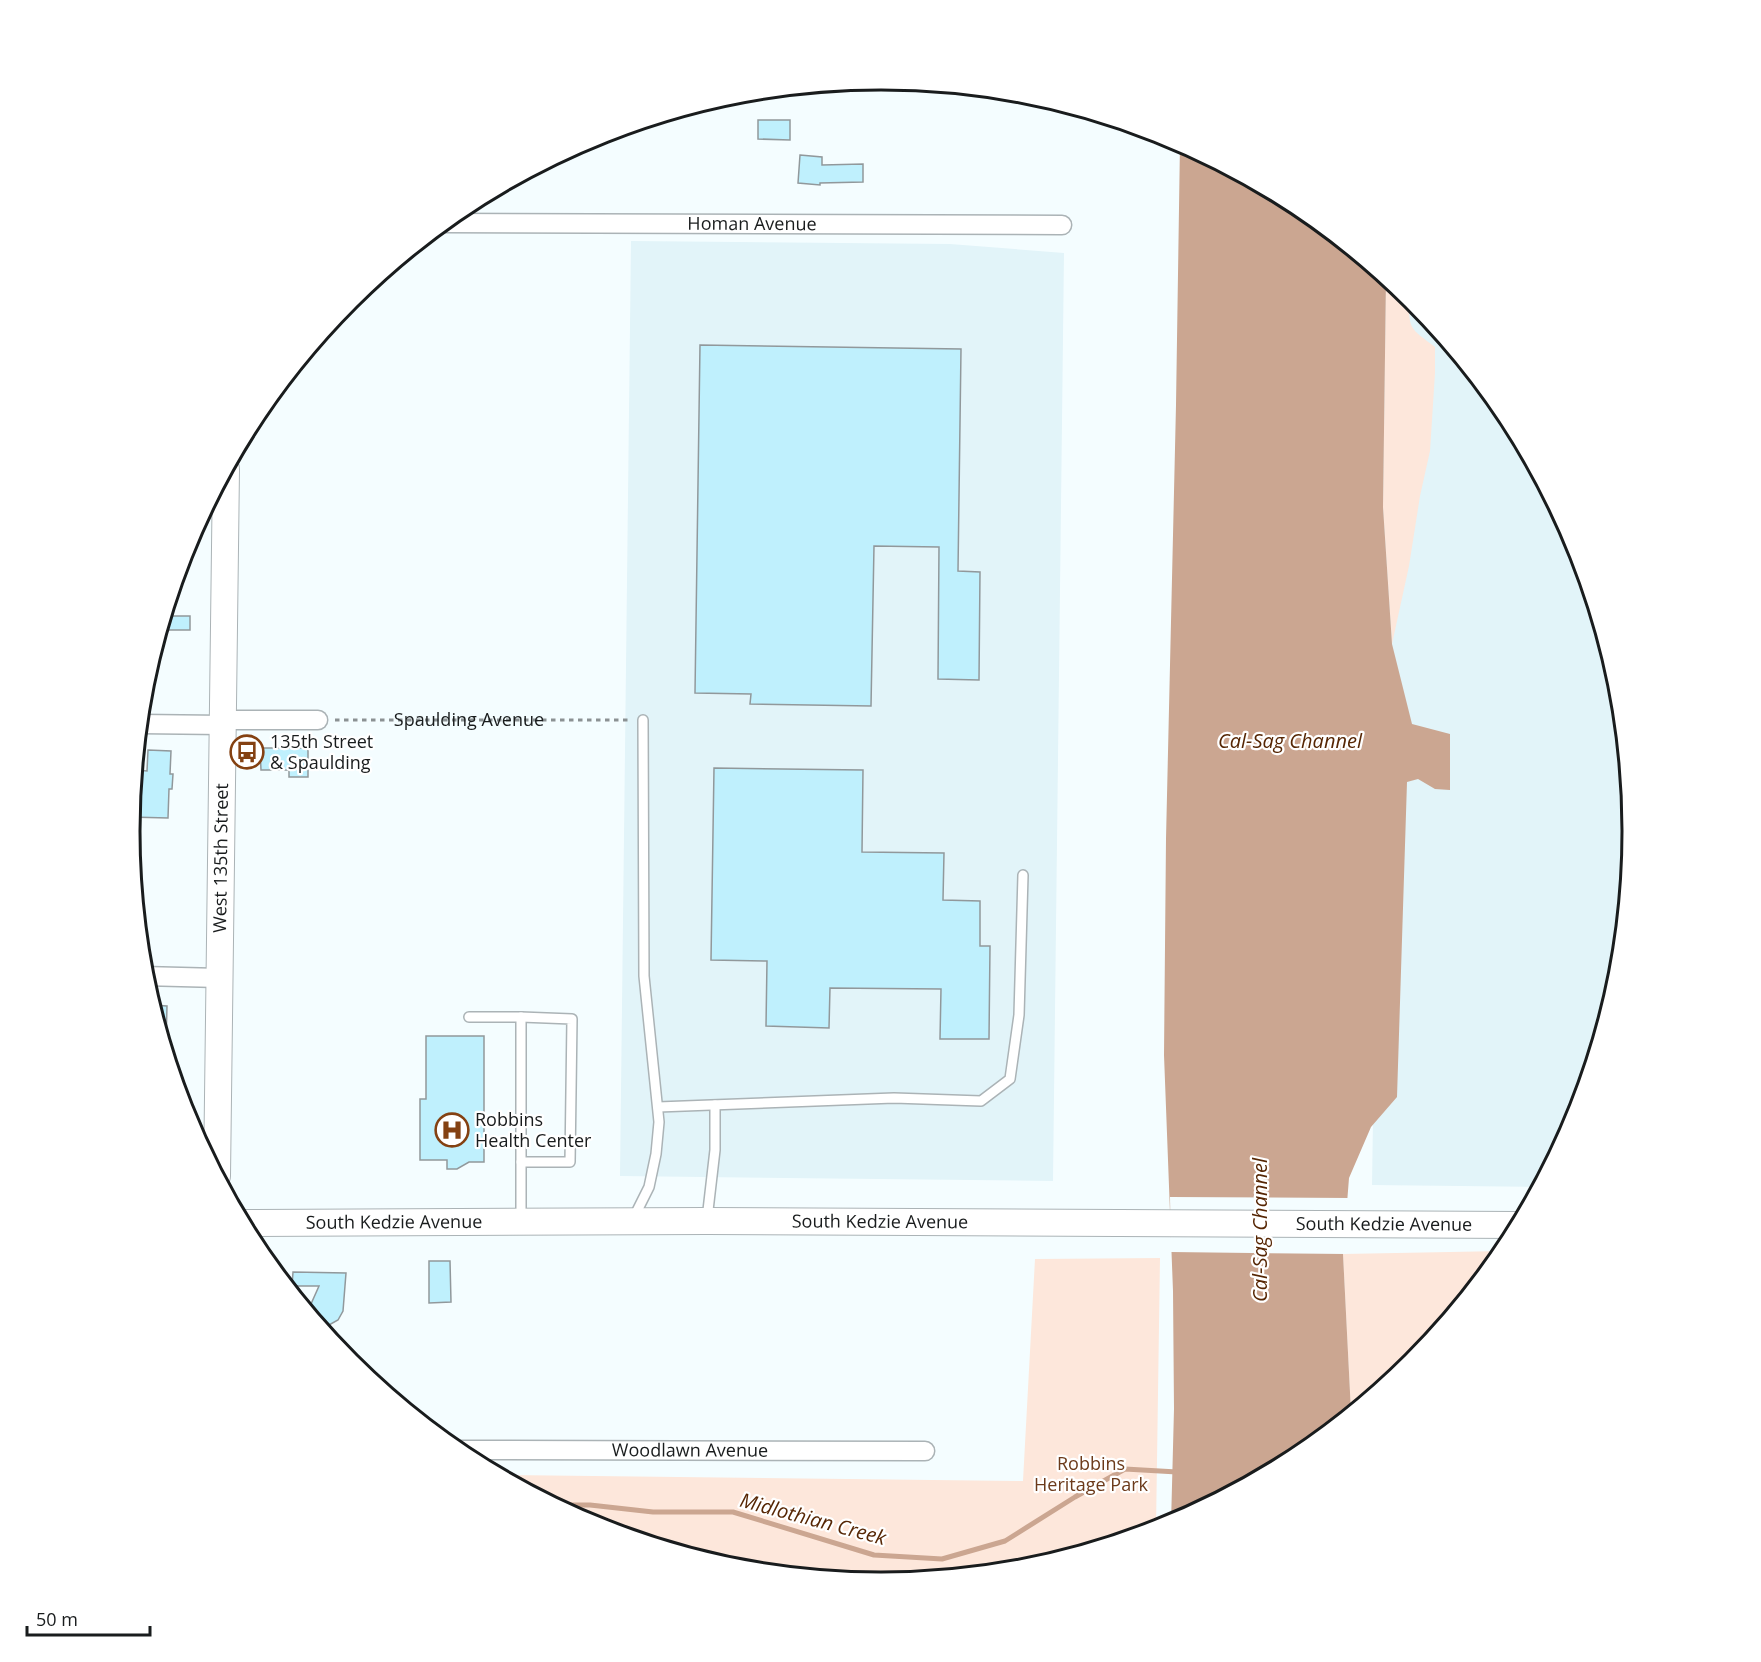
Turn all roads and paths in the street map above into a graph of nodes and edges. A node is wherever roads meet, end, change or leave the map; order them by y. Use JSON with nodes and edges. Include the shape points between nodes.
{"nodes":[{"id":1,"x":458,"y":223,"type":"edge"},
{"id":2,"x":1062,"y":225,"type":"dead end"},
{"id":3,"x":224,"y":488,"type":"edge"},
{"id":4,"x":318,"y":720,"type":"joint"},
{"id":5,"x":643,"y":720,"type":"joint"},
{"id":6,"x":223,"y":722,"type":"junction"},
{"id":7,"x":148,"y":724,"type":"edge"},
{"id":8,"x":1023,"y":875,"type":"dead end"},
{"id":9,"x":154,"y":976,"type":"edge"},
{"id":10,"x":219,"y":978,"type":"junction"},
{"id":11,"x":468,"y":1017,"type":"dead end"},
{"id":12,"x":521,"y":1017,"type":"junction"},
{"id":13,"x":715,"y":1105,"type":"junction"},
{"id":14,"x":658,"y":1107,"type":"junction"},
{"id":15,"x":217,"y":1161,"type":"edge"},
{"id":16,"x":521,"y":1162,"type":"junction"},
{"id":17,"x":632,"y":1221,"type":"junction"},
{"id":18,"x":707,"y":1221,"type":"junction"},
{"id":19,"x":521,"y":1222,"type":"junction"},
{"id":20,"x":252,"y":1223,"type":"edge"},
{"id":21,"x":1508,"y":1225,"type":"edge"},
{"id":22,"x":474,"y":1450,"type":"edge"},
{"id":23,"x":925,"y":1451,"type":"dead end"}],
"edges":[{"from":1,"to":2,"type":"street","name":"Homan Avenue"},
{"from":3,"to":6,"type":"main road","name":"West 135th Street"},
{"from":4,"to":5,"type":"path","name":"Spaulding Avenue"},
{"from":4,"to":6,"type":"street"},
{"from":5,"to":14,"type":"lane","via":[[644,976]]},
{"from":6,"to":7,"type":"street"},
{"from":6,"to":10,"type":"main road","name":"West 135th Street"},
{"from":8,"to":13,"type":"lane","via":[[1019,1016],[1010,1079],[981,1101],[894,1098]]},
{"from":9,"to":10,"type":"street"},
{"from":10,"to":15,"type":"main road","name":"West 135th Street"},
{"from":11,"to":12,"type":"lane"},
{"from":12,"to":16,"type":"lane"},
{"from":12,"to":16,"type":"lane","via":[[572,1019],[570,1162]]},
{"from":13,"to":14,"type":"lane"},
{"from":13,"to":18,"type":"lane","via":[[715,1150]]},
{"from":14,"to":17,"type":"lane","via":[[656,1154],[649,1187]]},
{"from":16,"to":19,"type":"lane"},
{"from":17,"to":18,"type":"main road","name":"South Kedzie Avenue"},
{"from":17,"to":19,"type":"main road","name":"South Kedzie Avenue"},
{"from":18,"to":21,"type":"main road","name":"South Kedzie Avenue"},
{"from":19,"to":20,"type":"main road","name":"South Kedzie Avenue"},
{"from":22,"to":23,"type":"street","name":"Woodlawn Avenue"}]}
